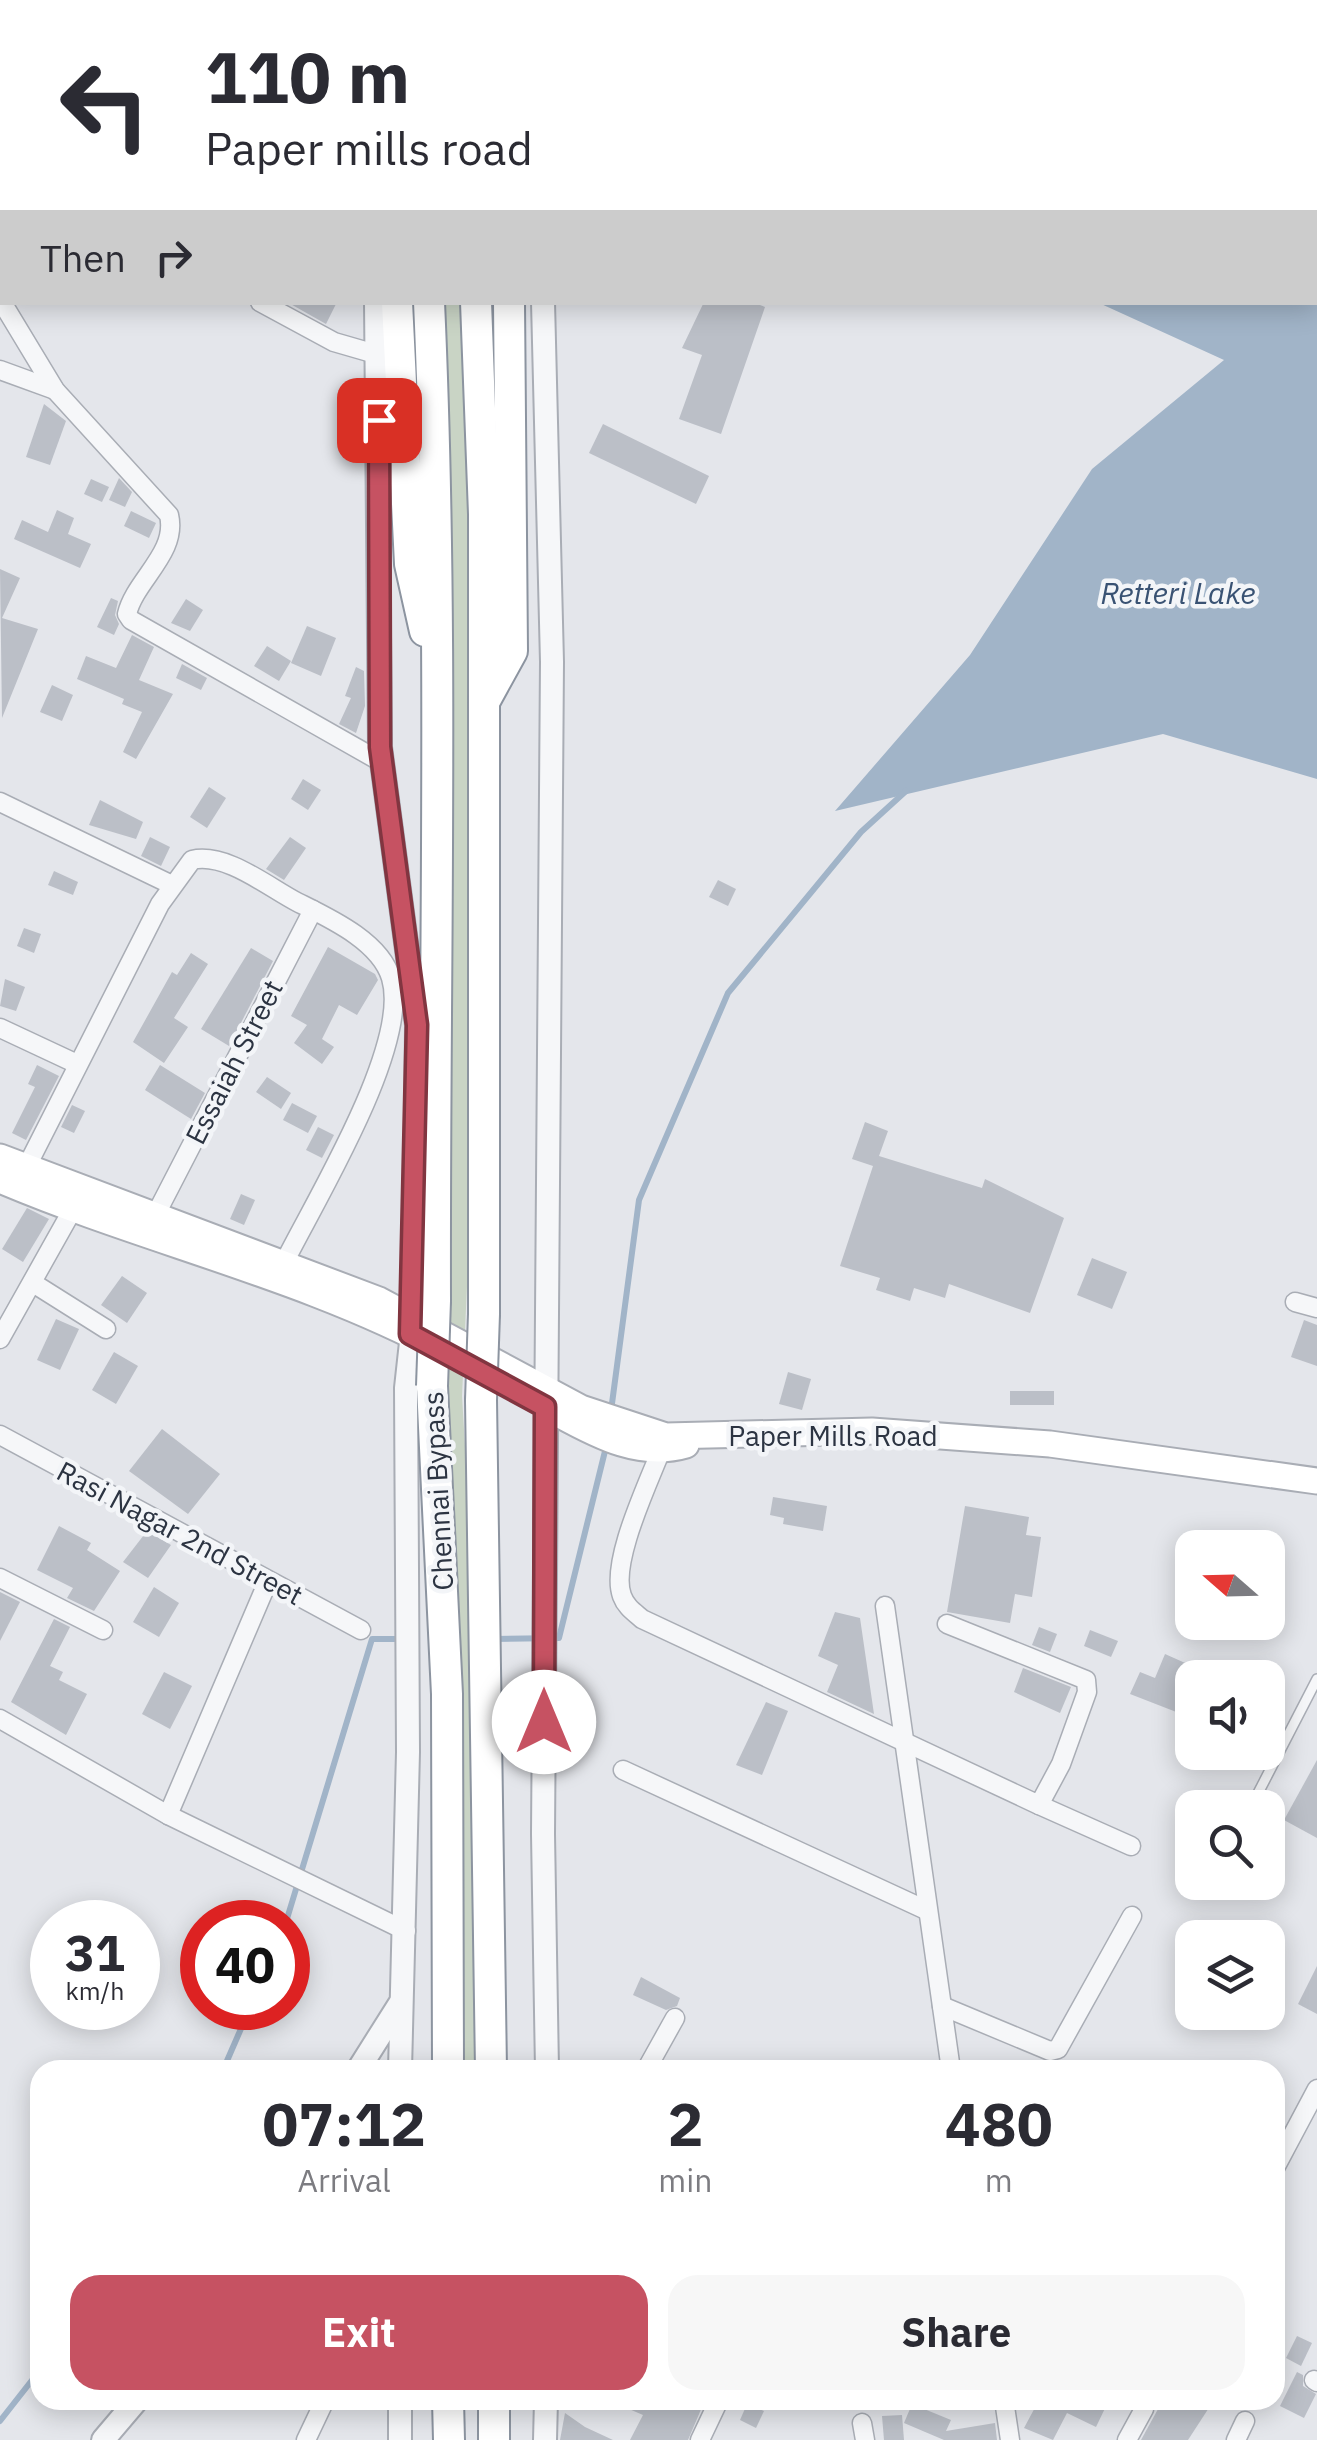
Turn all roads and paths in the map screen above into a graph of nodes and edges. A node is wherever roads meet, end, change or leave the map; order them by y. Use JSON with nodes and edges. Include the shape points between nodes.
{"nodes":[{"id":1,"x":4,"y":305,"type":"edge"},
{"id":2,"x":266,"y":305,"type":"edge"},
{"id":3,"x":376,"y":305,"type":"edge"},
{"id":4,"x":397,"y":305,"type":"edge"},
{"id":5,"x":429,"y":305,"type":"edge"},
{"id":6,"x":476,"y":305,"type":"edge"},
{"id":7,"x":509,"y":305,"type":"edge"},
{"id":8,"x":542,"y":305,"type":"edge"},
{"id":9,"x":379,"y":355,"type":"junction"},
{"id":10,"x":0,"y":370,"type":"edge"},
{"id":11,"x":56,"y":390,"type":"junction"},
{"id":12,"x":434,"y":672,"type":"junction"},
{"id":13,"x":482,"y":706,"type":"junction"},
{"id":14,"x":383,"y":764,"type":"junction"},
{"id":15,"x":0,"y":802,"type":"edge"},
{"id":16,"x":172,"y":885,"type":"junction"},
{"id":17,"x":313,"y":910,"type":"junction"},
{"id":18,"x":0,"y":1028,"type":"edge"},
{"id":19,"x":77,"y":1064,"type":"junction"},
{"id":20,"x":0,"y":1157,"type":"edge"},
{"id":21,"x":26,"y":1168,"type":"junction"},
{"id":22,"x":0,"y":1180,"type":"edge"},
{"id":23,"x":78,"y":1199,"type":"junction"},
{"id":24,"x":156,"y":1214,"type":"junction"},
{"id":25,"x":285,"y":1261,"type":"junction"},
{"id":26,"x":32,"y":1282,"type":"junction"},
{"id":27,"x":1295,"y":1302,"type":"dead end"},
{"id":28,"x":1317,"y":1308,"type":"edge"},
{"id":29,"x":420,"y":1316,"type":"junction"},
{"id":30,"x":106,"y":1329,"type":"dead end"},
{"id":31,"x":0,"y":1339,"type":"edge"},
{"id":32,"x":545,"y":1406,"type":"junction"},
{"id":33,"x":0,"y":1435,"type":"edge"},
{"id":34,"x":653,"y":1443,"type":"junction"},
{"id":35,"x":1317,"y":1481,"type":"edge"},
{"id":36,"x":0,"y":1578,"type":"edge"},
{"id":37,"x":268,"y":1581,"type":"junction"},
{"id":38,"x":886,"y":1606,"type":"dead end"},
{"id":39,"x":948,"y":1624,"type":"dead end"},
{"id":40,"x":103,"y":1630,"type":"dead end"},
{"id":41,"x":360,"y":1630,"type":"dead end"},
{"id":42,"x":1317,"y":1679,"type":"edge"},
{"id":43,"x":0,"y":1719,"type":"edge"},
{"id":44,"x":902,"y":1744,"type":"junction"},
{"id":45,"x":623,"y":1770,"type":"dead end"},
{"id":46,"x":1260,"y":1790,"type":"edge"},
{"id":47,"x":1039,"y":1805,"type":"junction"},
{"id":48,"x":168,"y":1815,"type":"junction"},
{"id":49,"x":1131,"y":1846,"type":"dead end"},
{"id":50,"x":926,"y":1910,"type":"junction"},
{"id":51,"x":1132,"y":1916,"type":"dead end"},
{"id":52,"x":406,"y":1931,"type":"junction"},
{"id":53,"x":401,"y":2002,"type":"junction"},
{"id":54,"x":942,"y":2006,"type":"junction"},
{"id":55,"x":675,"y":2018,"type":"dead end"},
{"id":56,"x":364,"y":2060,"type":"edge"},
{"id":57,"x":400,"y":2060,"type":"edge"},
{"id":58,"x":448,"y":2060,"type":"edge"},
{"id":59,"x":490,"y":2060,"type":"edge"},
{"id":60,"x":547,"y":2060,"type":"edge"},
{"id":61,"x":652,"y":2060,"type":"edge"},
{"id":62,"x":950,"y":2060,"type":"edge"},
{"id":63,"x":1317,"y":2088,"type":"edge"},
{"id":64,"x":1285,"y":2149,"type":"edge"},
{"id":65,"x":130,"y":2410,"type":"edge"},
{"id":66,"x":320,"y":2410,"type":"edge"},
{"id":67,"x":400,"y":2410,"type":"edge"},
{"id":68,"x":448,"y":2410,"type":"edge"},
{"id":69,"x":494,"y":2410,"type":"edge"},
{"id":70,"x":546,"y":2410,"type":"edge"},
{"id":71,"x":714,"y":2410,"type":"edge"},
{"id":72,"x":1006,"y":2410,"type":"edge"},
{"id":73,"x":1138,"y":2410,"type":"edge"},
{"id":74,"x":1245,"y":2421,"type":"dead end"},
{"id":75,"x":104,"y":2440,"type":"edge"},
{"id":76,"x":306,"y":2440,"type":"edge"},
{"id":77,"x":400,"y":2440,"type":"edge"},
{"id":78,"x":448,"y":2440,"type":"edge"},
{"id":79,"x":494,"y":2440,"type":"edge"},
{"id":80,"x":545,"y":2440,"type":"edge"},
{"id":81,"x":700,"y":2440,"type":"edge"},
{"id":82,"x":1010,"y":2440,"type":"edge"},
{"id":83,"x":1127,"y":2440,"type":"edge"},
{"id":84,"x":1236,"y":2440,"type":"edge"}],
"edges":[{"from":1,"to":11,"type":"street"},
{"from":2,"to":9,"type":"street","via":[[334,342]]},
{"from":3,"to":9,"type":"street"},
{"from":4,"to":12,"type":"highway","via":[[410,564]]},
{"from":5,"to":12,"type":"highway","via":[[439,532]]},
{"from":6,"to":13,"type":"highway","name":"Chennai Bypass"},
{"from":7,"to":13,"type":"highway","via":[[512,650]]},
{"from":8,"to":32,"type":"street","via":[[552,662]]},
{"from":9,"to":14,"type":"street"},
{"from":10,"to":11,"type":"street"},
{"from":11,"to":14,"type":"street","via":[[170,515],[168,543],[130,602],[132,620]]},
{"from":12,"to":29,"type":"highway","name":"Chennai Bypass"},
{"from":13,"to":59,"type":"highway","name":"Chennai Bypass","bridge":true,"via":[[480,1400]]},
{"from":14,"to":29,"type":"street","via":[[417,1025]]},
{"from":15,"to":16,"type":"street"},
{"from":16,"to":17,"type":"street","via":[[185,866],[204,857]]},
{"from":16,"to":19,"type":"street"},
{"from":17,"to":24,"type":"street","name":"Essaiah Street"},
{"from":17,"to":25,"type":"street","via":[[380,957],[395,1004],[371,1088]]},
{"from":18,"to":19,"type":"street"},
{"from":19,"to":21,"type":"street"},
{"from":20,"to":21,"type":"main road"},
{"from":21,"to":23,"type":"main road"},
{"from":22,"to":23,"type":"main road"},
{"from":23,"to":24,"type":"main road"},
{"from":23,"to":26,"type":"street"},
{"from":23,"to":29,"type":"main road","via":[[353,1308]]},
{"from":24,"to":25,"type":"main road"},
{"from":25,"to":29,"type":"main road"},
{"from":26,"to":30,"type":"street"},
{"from":26,"to":31,"type":"street"},
{"from":27,"to":28,"type":"street"},
{"from":29,"to":32,"type":"main road"},
{"from":29,"to":52,"type":"street","via":[[406,1388]]},
{"from":29,"to":58,"type":"highway","name":"Chennai Bypass","bridge":true,"via":[[432,1386],[447,1694]]},
{"from":32,"to":34,"type":"main road"},
{"from":32,"to":60,"type":"street"},
{"from":33,"to":37,"type":"street","name":"Rasi Nagar 2nd Street"},
{"from":34,"to":35,"type":"main road","name":"Paper Mills Road","via":[[912,1434],[1050,1444]]},
{"from":34,"to":44,"type":"street","via":[[622,1556],[619,1578],[628,1608]]},
{"from":36,"to":40,"type":"street"},
{"from":37,"to":41,"type":"street","name":"Rasi Nagar 2nd Street"},
{"from":37,"to":48,"type":"street"},
{"from":38,"to":44,"type":"street"},
{"from":39,"to":47,"type":"street","via":[[1086,1680],[1062,1764]]},
{"from":42,"to":46,"type":"lane"},
{"from":43,"to":48,"type":"street"},
{"from":44,"to":47,"type":"street"},
{"from":44,"to":50,"type":"street"},
{"from":45,"to":50,"type":"street"},
{"from":47,"to":49,"type":"street"},
{"from":48,"to":52,"type":"street"},
{"from":50,"to":54,"type":"street"},
{"from":51,"to":54,"type":"street","via":[[1058,2049]]},
{"from":52,"to":53,"type":"street"},
{"from":53,"to":56,"type":"street"},
{"from":53,"to":57,"type":"street"},
{"from":54,"to":62,"type":"street"},
{"from":55,"to":61,"type":"street"},
{"from":63,"to":64,"type":"street"},
{"from":65,"to":75,"type":"street"},
{"from":66,"to":76,"type":"street"},
{"from":67,"to":77,"type":"street"},
{"from":68,"to":78,"type":"highway"},
{"from":69,"to":79,"type":"highway"},
{"from":70,"to":80,"type":"street"},
{"from":71,"to":81,"type":"street"},
{"from":72,"to":82,"type":"street"},
{"from":73,"to":83,"type":"street"},
{"from":74,"to":84,"type":"street"}]}
